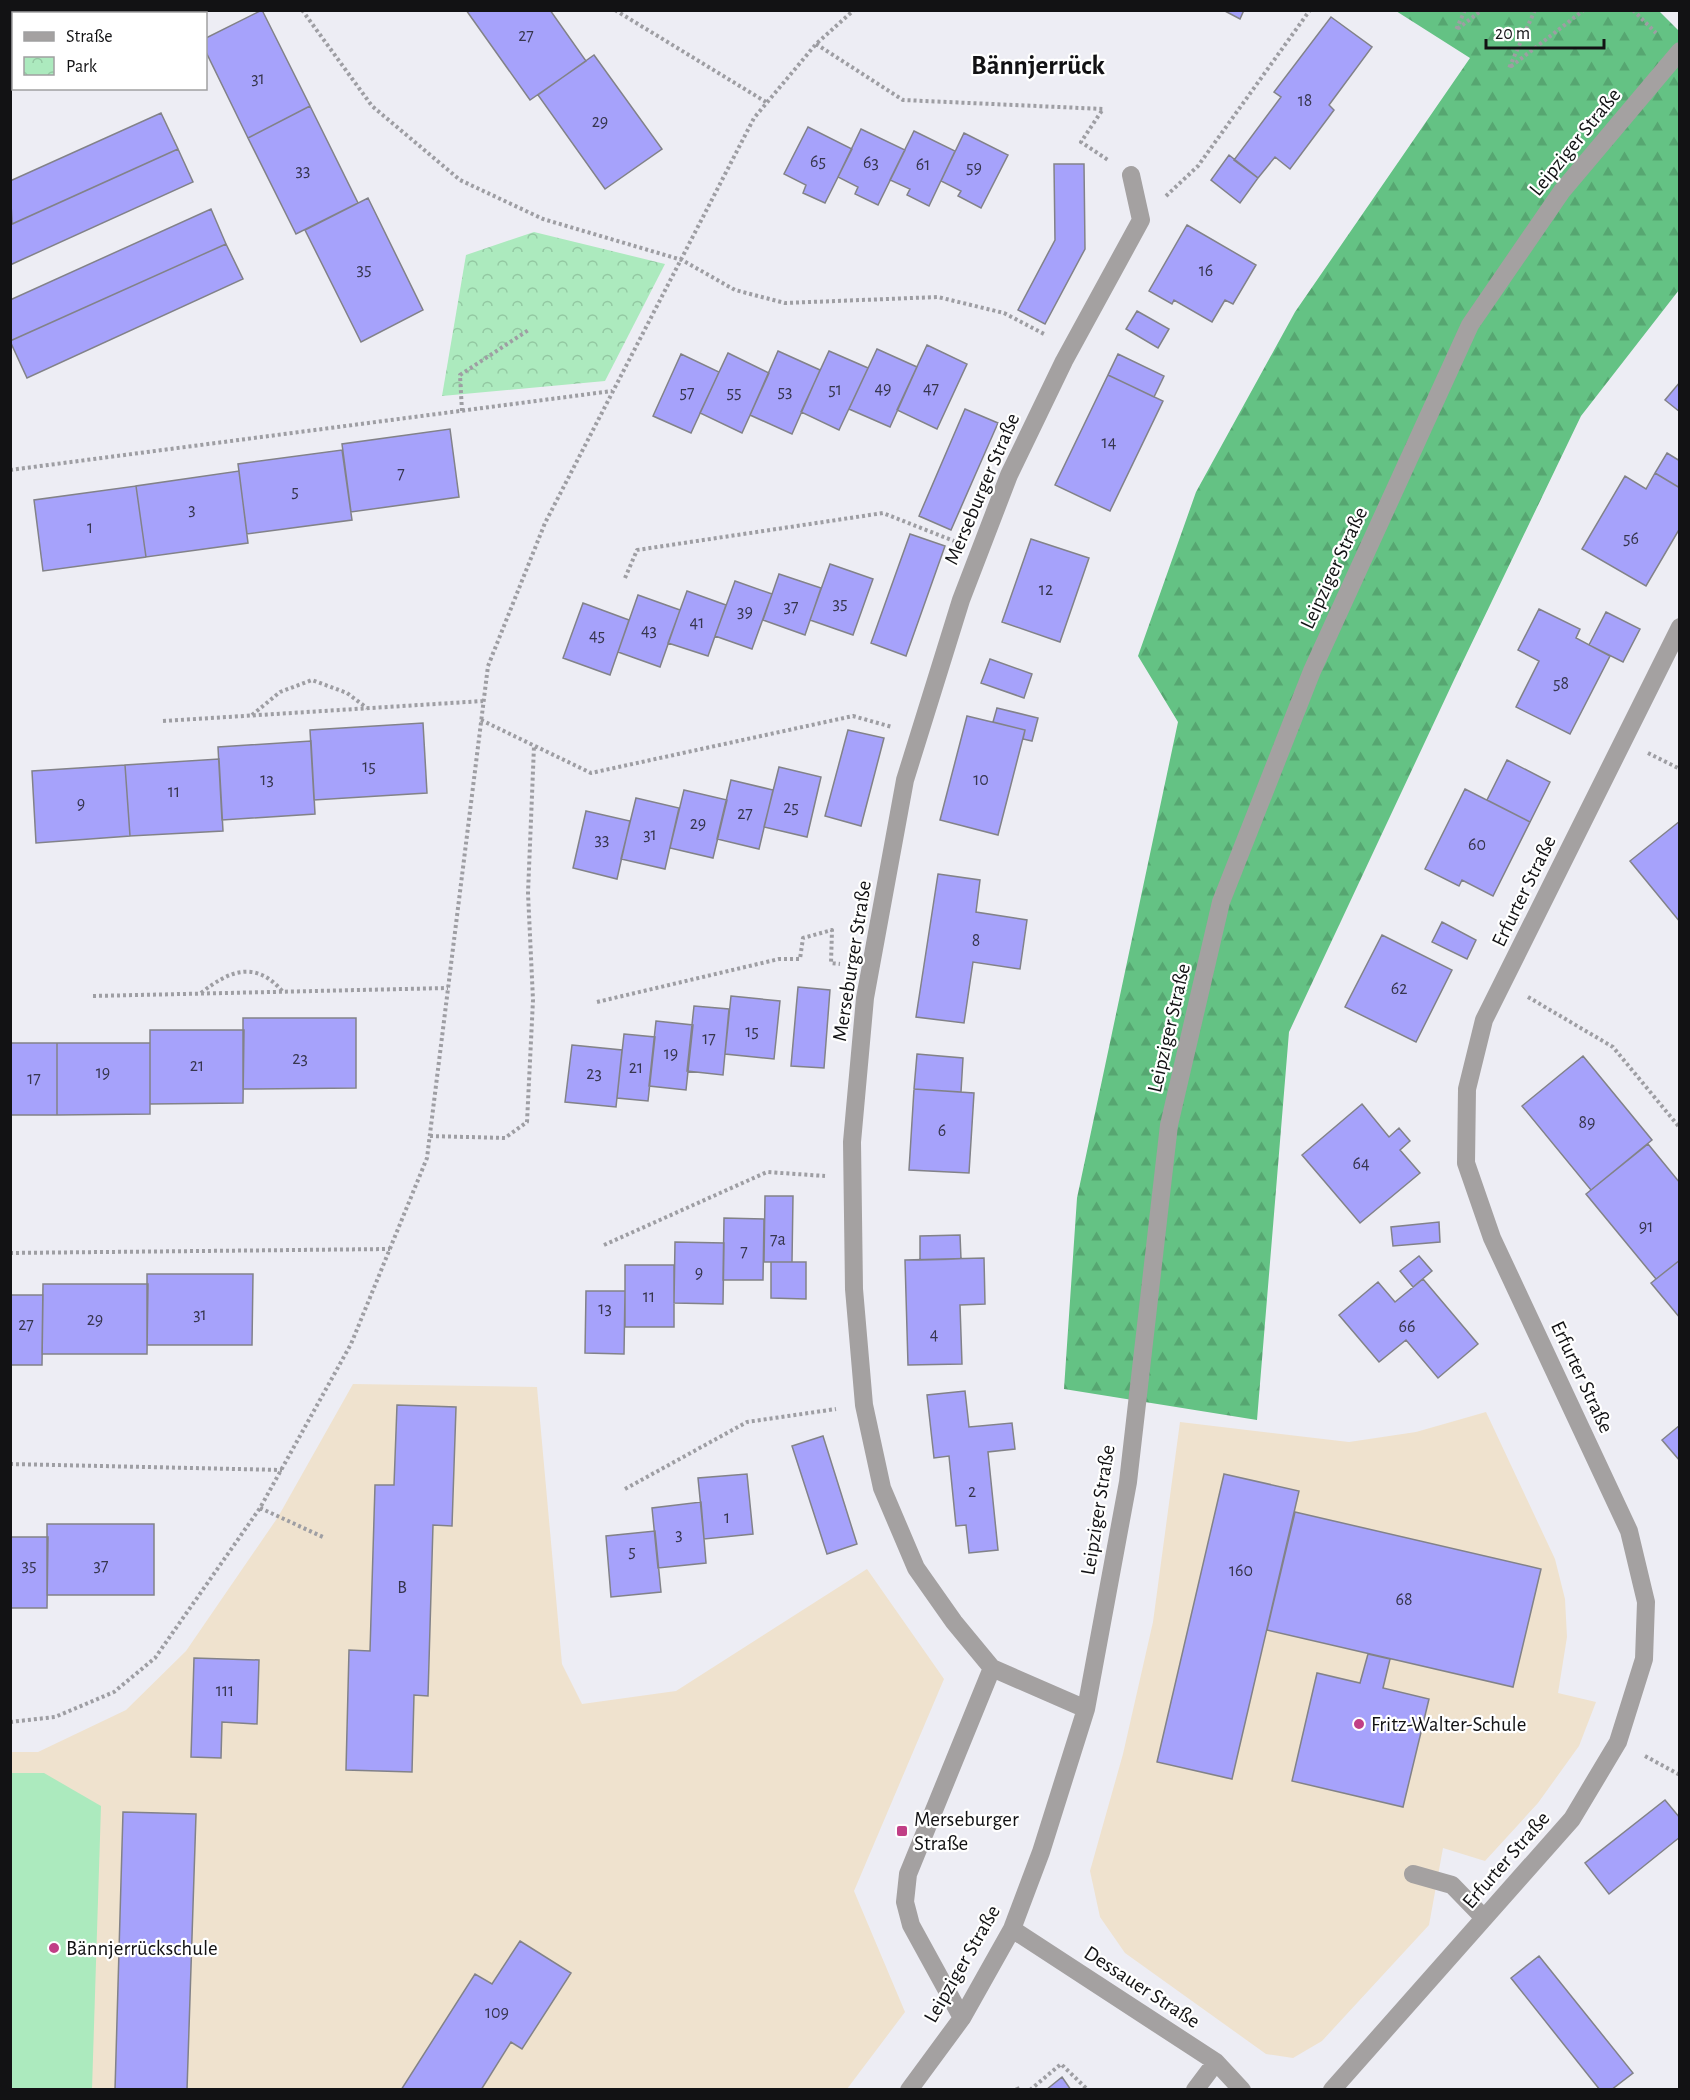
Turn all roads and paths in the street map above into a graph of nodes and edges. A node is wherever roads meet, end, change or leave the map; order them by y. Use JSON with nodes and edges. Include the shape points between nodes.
{"nodes":[{"id":1,"x":302,"y":10,"type":"edge"},
{"id":2,"x":615,"y":10,"type":"edge"},
{"id":3,"x":854,"y":10,"type":"edge"},
{"id":4,"x":1310,"y":10,"type":"edge"},
{"id":5,"x":1465,"y":10,"type":"edge"},
{"id":6,"x":1482,"y":10,"type":"edge"},
{"id":7,"x":1535,"y":10,"type":"edge"},
{"id":8,"x":1584,"y":10,"type":"edge"},
{"id":9,"x":816,"y":44,"type":"junction"},
{"id":10,"x":1680,"y":51,"type":"edge"},
{"id":11,"x":766,"y":102,"type":"junction"},
{"id":12,"x":1081,"y":142,"type":"dead end"},
{"id":13,"x":1131,"y":175,"type":"dead end"},
{"id":14,"x":1141,"y":220,"type":"junction"},
{"id":15,"x":682,"y":260,"type":"junction"},
{"id":16,"x":530,"y":329,"type":"dead end"},
{"id":17,"x":1043,"y":334,"type":"dead end"},
{"id":18,"x":612,"y":391,"type":"junction"},
{"id":19,"x":462,"y":411,"type":"junction"},
{"id":20,"x":10,"y":470,"type":"edge"},
{"id":21,"x":957,"y":542,"type":"dead end"},
{"id":22,"x":625,"y":578,"type":"dead end"},
{"id":23,"x":1680,"y":627,"type":"edge"},
{"id":24,"x":483,"y":701,"type":"junction"},
{"id":25,"x":368,"y":709,"type":"junction"},
{"id":26,"x":252,"y":716,"type":"junction"},
{"id":27,"x":481,"y":720,"type":"junction"},
{"id":28,"x":163,"y":721,"type":"dead end"},
{"id":29,"x":896,"y":728,"type":"dead end"},
{"id":30,"x":534,"y":746,"type":"junction"},
{"id":31,"x":831,"y":963,"type":"dead end"},
{"id":32,"x":1503,"y":983,"type":"junction"},
{"id":33,"x":448,"y":988,"type":"junction"},
{"id":34,"x":283,"y":992,"type":"junction"},
{"id":35,"x":200,"y":994,"type":"junction"},
{"id":36,"x":93,"y":996,"type":"dead end"},
{"id":37,"x":597,"y":1002,"type":"dead end"},
{"id":38,"x":1680,"y":1128,"type":"edge"},
{"id":39,"x":430,"y":1136,"type":"junction"},
{"id":40,"x":819,"y":1176,"type":"dead end"},
{"id":41,"x":604,"y":1245,"type":"dead end"},
{"id":42,"x":390,"y":1249,"type":"junction"},
{"id":43,"x":10,"y":1253,"type":"edge"},
{"id":44,"x":827,"y":1410,"type":"dead end"},
{"id":45,"x":10,"y":1464,"type":"edge"},
{"id":46,"x":282,"y":1470,"type":"junction"},
{"id":47,"x":625,"y":1489,"type":"dead end"},
{"id":48,"x":260,"y":1508,"type":"junction"},
{"id":49,"x":323,"y":1537,"type":"dead end"},
{"id":50,"x":992,"y":1668,"type":"junction"},
{"id":51,"x":1086,"y":1709,"type":"junction"},
{"id":52,"x":10,"y":1722,"type":"edge"},
{"id":53,"x":1618,"y":1742,"type":"junction"},
{"id":54,"x":1680,"y":1775,"type":"edge"},
{"id":55,"x":1413,"y":1874,"type":"dead end"},
{"id":56,"x":1484,"y":1918,"type":"junction"},
{"id":57,"x":1012,"y":1929,"type":"junction"},
{"id":58,"x":962,"y":2018,"type":"junction"},
{"id":59,"x":1216,"y":2062,"type":"junction"},
{"id":60,"x":909,"y":2090,"type":"edge"},
{"id":61,"x":1030,"y":2090,"type":"edge"},
{"id":62,"x":1088,"y":2090,"type":"edge"},
{"id":63,"x":1195,"y":2090,"type":"edge"},
{"id":64,"x":1242,"y":2090,"type":"edge"},
{"id":65,"x":1332,"y":2090,"type":"edge"}],
"edges":[{"from":1,"to":15,"type":"path","via":[[372,106],[460,180],[543,219]]},
{"from":2,"to":11,"type":"path"},
{"from":3,"to":9,"type":"path"},
{"from":4,"to":14,"type":"path","via":[[1198,166]]},
{"from":5,"to":6,"type":"path","via":[[1456,30]]},
{"from":7,"to":8,"type":"path","via":[[1509,68]]},
{"from":9,"to":11,"type":"path"},
{"from":9,"to":12,"type":"path","via":[[903,100],[1102,109]]},
{"from":10,"to":51,"type":"street","name":"Leipziger Straße","via":[[1562,191],[1470,326],[1312,672],[1221,903],[1169,1125],[1128,1482]]},
{"from":11,"to":15,"type":"path","via":[[754,118]]},
{"from":13,"to":14,"type":"street"},
{"from":14,"to":50,"type":"street","name":"Merseburger Straße","via":[[1064,360],[1009,475],[961,600],[905,780],[865,999],[852,1142],[854,1289],[864,1405],[882,1488],[916,1568]]},
{"from":15,"to":17,"type":"path","via":[[735,290],[784,303],[938,297],[1004,313]]},
{"from":15,"to":18,"type":"path"},
{"from":16,"to":19,"type":"path","via":[[460,375]]},
{"from":18,"to":19,"type":"path"},
{"from":18,"to":24,"type":"path","via":[[545,523],[488,666]]},
{"from":19,"to":20,"type":"path"},
{"from":21,"to":22,"type":"path","via":[[883,513],[638,550]]},
{"from":23,"to":32,"type":"street","name":"Erfurter Straße"},
{"from":24,"to":25,"type":"path"},
{"from":24,"to":27,"type":"path"},
{"from":25,"to":26,"type":"path"},
{"from":25,"to":26,"type":"path","via":[[347,693],[312,680],[280,692]]},
{"from":26,"to":28,"type":"path"},
{"from":27,"to":30,"type":"path"},
{"from":27,"to":33,"type":"path"},
{"from":29,"to":30,"type":"path","via":[[853,716],[591,773]]},
{"from":30,"to":39,"type":"path","via":[[528,893],[533,1000],[527,1122],[506,1138]]},
{"from":31,"to":37,"type":"path","via":[[832,930],[803,938],[800,959],[779,959]]},
{"from":32,"to":38,"type":"path","via":[[1613,1047]]},
{"from":32,"to":53,"type":"street","name":"Erfurter Straße","via":[[1484,1020],[1467,1089],[1466,1163],[1492,1238],[1629,1532],[1646,1602],[1644,1659]]},
{"from":33,"to":34,"type":"path"},
{"from":33,"to":39,"type":"path"},
{"from":34,"to":35,"type":"path"},
{"from":34,"to":35,"type":"path","via":[[261,973],[242,973],[226,976]]},
{"from":35,"to":36,"type":"path"},
{"from":39,"to":42,"type":"path","via":[[427,1158]]},
{"from":40,"to":41,"type":"path","via":[[767,1172]]},
{"from":42,"to":43,"type":"path"},
{"from":42,"to":46,"type":"path","via":[[351,1344]]},
{"from":44,"to":47,"type":"path","via":[[747,1422]]},
{"from":45,"to":46,"type":"path"},
{"from":46,"to":48,"type":"path"},
{"from":48,"to":49,"type":"path"},
{"from":48,"to":52,"type":"path","via":[[155,1658],[114,1692],[55,1716]]},
{"from":50,"to":51,"type":"street","name":"Merseburger Straße"},
{"from":50,"to":58,"type":"street","via":[[908,1874],[905,1902],[911,1925]]},
{"from":51,"to":57,"type":"street","name":"Leipziger Straße"},
{"from":53,"to":54,"type":"path"},
{"from":53,"to":56,"type":"street","name":"Erfurter Straße","via":[[1572,1819]]},
{"from":55,"to":56,"type":"street","via":[[1452,1885]]},
{"from":56,"to":65,"type":"street","name":"Erfurter Straße"},
{"from":57,"to":58,"type":"street","name":"Leipziger Straße"},
{"from":57,"to":59,"type":"street","name":"Dessauer Straße"},
{"from":58,"to":60,"type":"street","name":"Leipziger Straße"},
{"from":59,"to":63,"type":"street"},
{"from":59,"to":64,"type":"street","name":"Dessauer Straße"},
{"from":61,"to":62,"type":"path","via":[[1062,2064]]}]}
